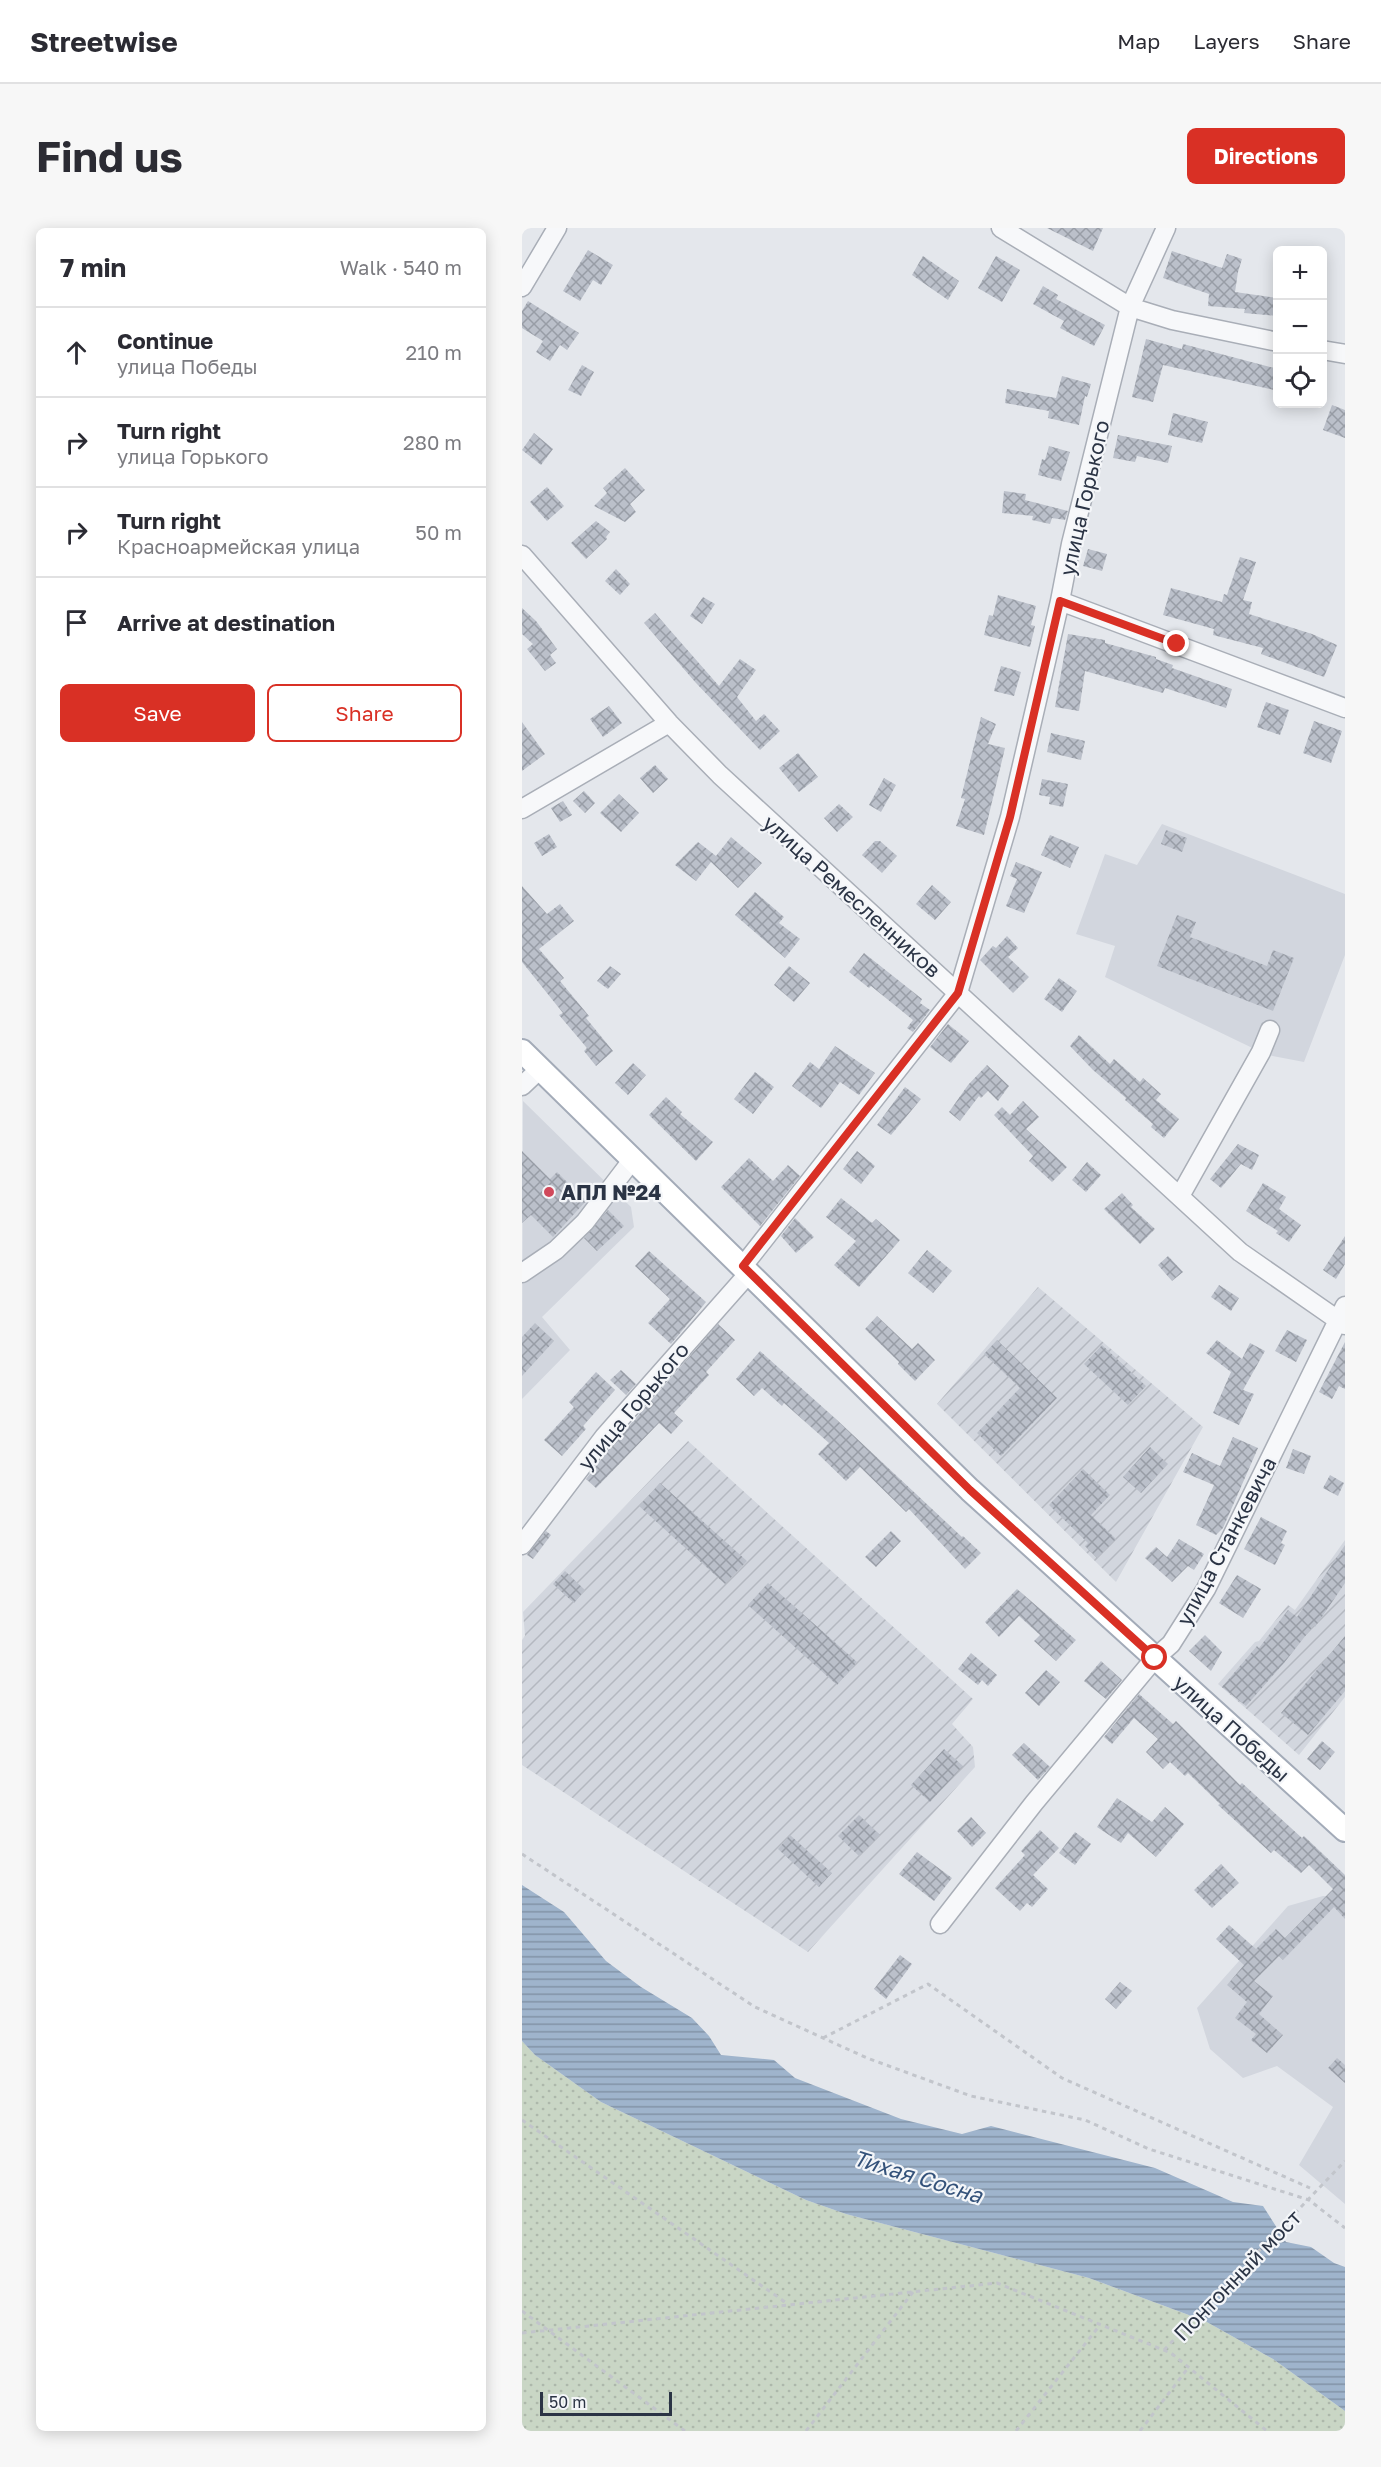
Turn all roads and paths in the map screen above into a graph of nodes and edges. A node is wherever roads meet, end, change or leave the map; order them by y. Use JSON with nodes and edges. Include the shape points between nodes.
{"nodes":[{"id":1,"x":557,"y":228,"type":"edge"},
{"id":2,"x":1001,"y":228,"type":"edge"},
{"id":3,"x":1166,"y":228,"type":"edge"},
{"id":4,"x":522,"y":287,"type":"edge"},
{"id":5,"x":1130,"y":307,"type":"junction"},
{"id":6,"x":1273,"y":341,"type":"edge"},
{"id":7,"x":1327,"y":351,"type":"edge"},
{"id":8,"x":1345,"y":354,"type":"edge"},
{"id":9,"x":522,"y":555,"type":"edge"},
{"id":10,"x":1060,"y":601,"type":"junction"},
{"id":11,"x":1345,"y":708,"type":"edge"},
{"id":12,"x":669,"y":723,"type":"junction"},
{"id":13,"x":522,"y":809,"type":"edge"},
{"id":14,"x":958,"y":993,"type":"junction"},
{"id":15,"x":1270,"y":1030,"type":"dead end"},
{"id":16,"x":522,"y":1051,"type":"edge"},
{"id":17,"x":540,"y":1069,"type":"junction"},
{"id":18,"x":522,"y":1086,"type":"edge"},
{"id":19,"x":633,"y":1160,"type":"junction"},
{"id":20,"x":1180,"y":1196,"type":"junction"},
{"id":21,"x":746,"y":1269,"type":"junction"},
{"id":22,"x":522,"y":1273,"type":"edge"},
{"id":23,"x":1342,"y":1317,"type":"edge"},
{"id":24,"x":522,"y":1545,"type":"edge"},
{"id":25,"x":1155,"y":1658,"type":"junction"},
{"id":26,"x":1345,"y":1830,"type":"edge"},
{"id":27,"x":522,"y":1854,"type":"edge"},
{"id":28,"x":940,"y":1924,"type":"dead end"},
{"id":29,"x":823,"y":2038,"type":"junction"},
{"id":30,"x":522,"y":2120,"type":"edge"},
{"id":31,"x":1345,"y":2161,"type":"edge"},
{"id":32,"x":1311,"y":2188,"type":"dead end"},
{"id":33,"x":1309,"y":2200,"type":"junction"},
{"id":34,"x":1345,"y":2228,"type":"edge"},
{"id":35,"x":914,"y":2291,"type":"junction"},
{"id":36,"x":789,"y":2305,"type":"junction"},
{"id":37,"x":522,"y":2311,"type":"edge"},
{"id":38,"x":1101,"y":2325,"type":"junction"},
{"id":39,"x":549,"y":2330,"type":"junction"},
{"id":40,"x":522,"y":2333,"type":"edge"},
{"id":41,"x":1164,"y":2350,"type":"junction"},
{"id":42,"x":1188,"y":2367,"type":"junction"},
{"id":43,"x":685,"y":2431,"type":"edge"},
{"id":44,"x":807,"y":2431,"type":"edge"},
{"id":45,"x":1016,"y":2431,"type":"edge"},
{"id":46,"x":1140,"y":2431,"type":"edge"},
{"id":47,"x":1267,"y":2431,"type":"edge"}],
"edges":[{"from":1,"to":4,"type":"street"},
{"from":2,"to":5,"type":"street"},
{"from":3,"to":5,"type":"street","name":"улица Горького"},
{"from":5,"to":6,"type":"street"},
{"from":5,"to":10,"type":"street","name":"улица Горького"},
{"from":7,"to":8,"type":"street"},
{"from":9,"to":12,"type":"street","name":"улица Ремесленников"},
{"from":10,"to":11,"type":"street"},
{"from":10,"to":14,"type":"street","name":"улица Горького","via":[[1010,817]]},
{"from":12,"to":13,"type":"street"},
{"from":12,"to":14,"type":"street","name":"улица Ремесленников","via":[[720,775]]},
{"from":14,"to":20,"type":"street","name":"улица Ремесленников"},
{"from":14,"to":21,"type":"street","name":"улица Горького"},
{"from":15,"to":20,"type":"street"},
{"from":16,"to":17,"type":"main road","name":"улица Победы"},
{"from":17,"to":18,"type":"street"},
{"from":17,"to":19,"type":"main road","name":"улица Победы"},
{"from":19,"to":21,"type":"main road","name":"улица Победы"},
{"from":19,"to":22,"type":"street","via":[[585,1222],[556,1250]]},
{"from":20,"to":23,"type":"street","name":"улица Ремесленников","via":[[1240,1252]]},
{"from":21,"to":24,"type":"street","name":"улица Горького","via":[[604,1437]]},
{"from":21,"to":25,"type":"main road","name":"улица Победы","via":[[970,1490]]},
{"from":23,"to":25,"type":"street","name":"улица Станкевича","via":[[1206,1589],[1171,1644]]},
{"from":25,"to":26,"type":"main road","name":"улица Победы"},
{"from":25,"to":28,"type":"street","name":"улица Станкевича"},
{"from":27,"to":29,"type":"path","via":[[755,2007]]},
{"from":29,"to":32,"type":"path","via":[[928,1984],[1062,2078]]},
{"from":29,"to":33,"type":"path","via":[[971,2096],[1084,2120],[1149,2149]]},
{"from":30,"to":36,"type":"path"},
{"from":31,"to":33,"type":"path","name":"Понтонный мост"},
{"from":33,"to":34,"type":"path"},
{"from":33,"to":41,"type":"path","name":"Понтонный мост"},
{"from":35,"to":36,"type":"path"},
{"from":35,"to":38,"type":"path","via":[[996,2283]]},
{"from":35,"to":44,"type":"path"},
{"from":36,"to":39,"type":"path"},
{"from":37,"to":39,"type":"path"},
{"from":38,"to":41,"type":"path"},
{"from":38,"to":45,"type":"path"},
{"from":39,"to":40,"type":"path"},
{"from":39,"to":43,"type":"path"},
{"from":41,"to":42,"type":"path"},
{"from":42,"to":46,"type":"path"},
{"from":42,"to":47,"type":"path"}]}
